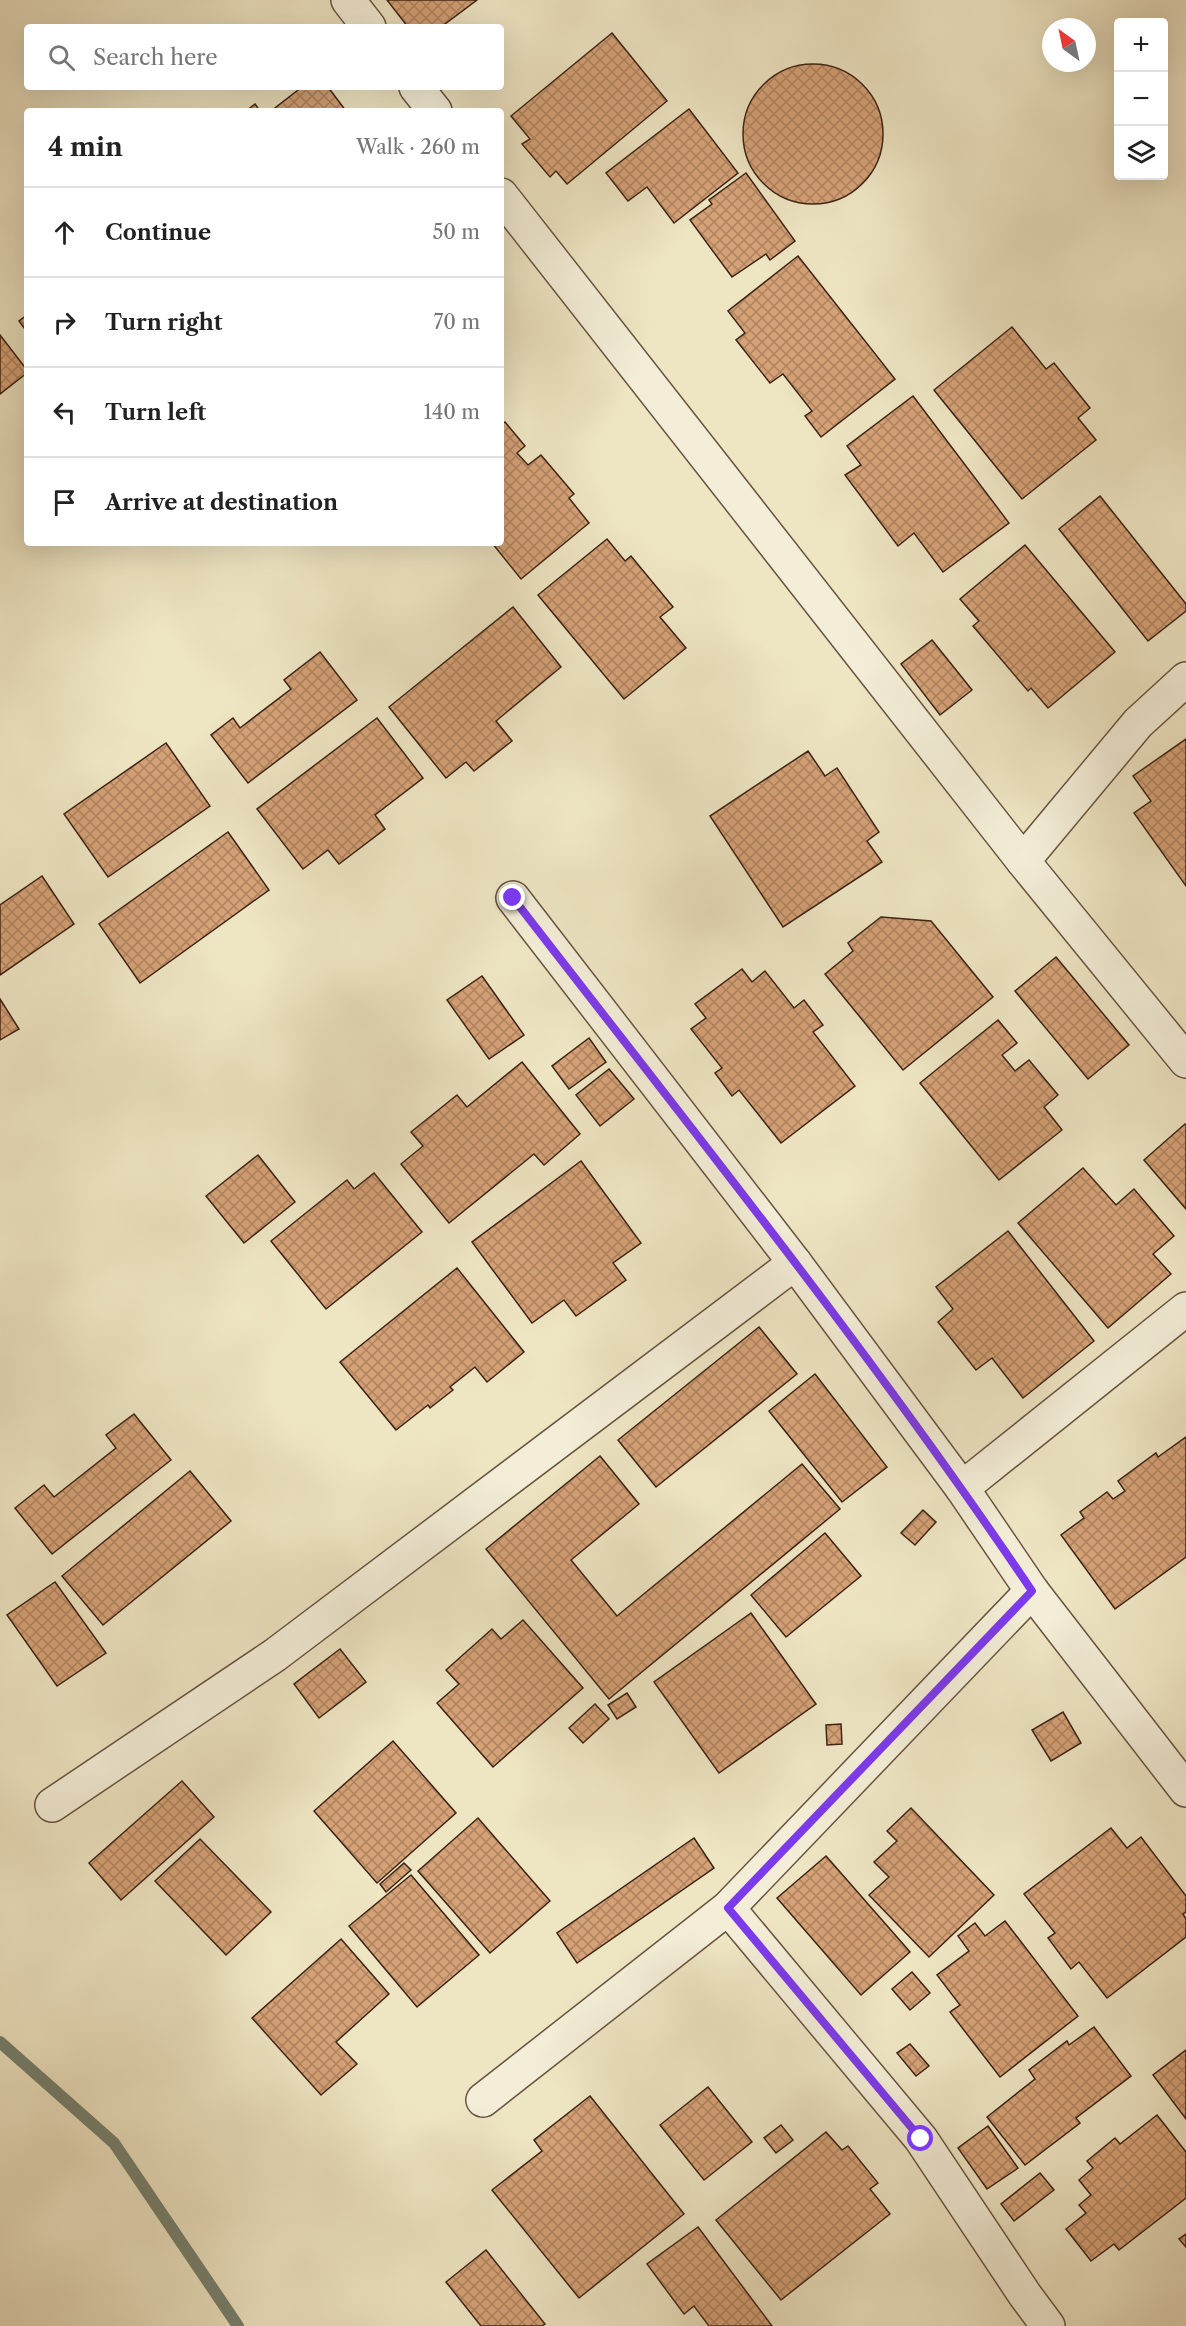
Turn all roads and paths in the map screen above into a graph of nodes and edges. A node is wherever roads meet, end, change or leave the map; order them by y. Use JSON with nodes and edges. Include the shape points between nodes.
{"nodes":[{"id":1,"x":348,"y":0,"type":"edge"},
{"id":2,"x":367,"y":24,"type":"edge"},
{"id":3,"x":418,"y":90,"type":"edge"},
{"id":4,"x":433,"y":108,"type":"edge"},
{"id":5,"x":504,"y":199,"type":"edge"},
{"id":6,"x":1186,"y":679,"type":"edge"},
{"id":7,"x":1023,"y":861,"type":"junction"},
{"id":8,"x":513,"y":898,"type":"dead end"},
{"id":9,"x":1186,"y":1061,"type":"edge"},
{"id":10,"x":795,"y":1263,"type":"junction"},
{"id":11,"x":1186,"y":1309,"type":"edge"},
{"id":12,"x":962,"y":1488,"type":"junction"},
{"id":13,"x":1032,"y":1591,"type":"junction"},
{"id":14,"x":1186,"y":1790,"type":"edge"},
{"id":15,"x":52,"y":1805,"type":"dead end"},
{"id":16,"x":728,"y":1908,"type":"junction"},
{"id":17,"x":483,"y":2100,"type":"dead end"},
{"id":18,"x":1048,"y":2326,"type":"edge"}],
"edges":[{"from":1,"to":2,"type":"street"},
{"from":3,"to":4,"type":"street"},
{"from":5,"to":7,"type":"street"},
{"from":6,"to":7,"type":"street","via":[[1138,723]]},
{"from":7,"to":9,"type":"street"},
{"from":8,"to":10,"type":"street"},
{"from":10,"to":12,"type":"street"},
{"from":10,"to":15,"type":"street","via":[[275,1655]]},
{"from":11,"to":12,"type":"street"},
{"from":12,"to":13,"type":"street"},
{"from":13,"to":14,"type":"street"},
{"from":13,"to":16,"type":"street"},
{"from":16,"to":17,"type":"street"},
{"from":16,"to":18,"type":"street","via":[[921,2139]]}]}
